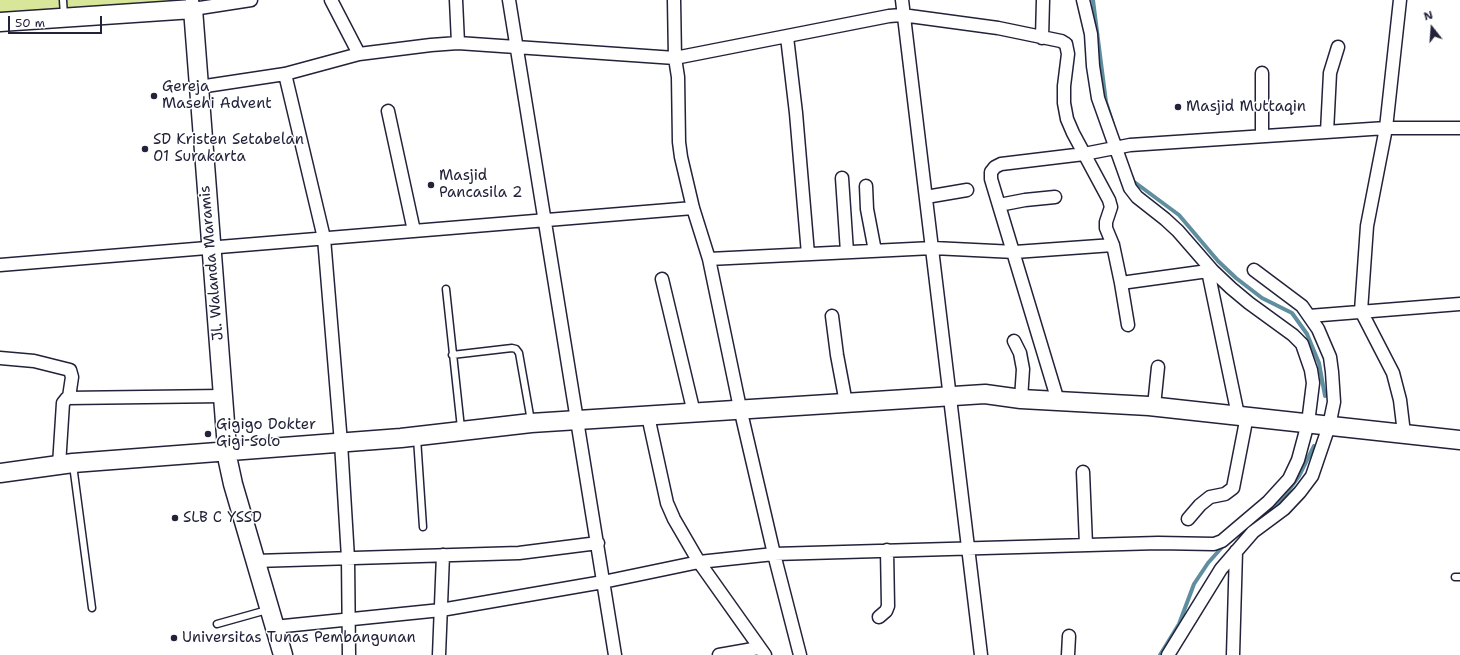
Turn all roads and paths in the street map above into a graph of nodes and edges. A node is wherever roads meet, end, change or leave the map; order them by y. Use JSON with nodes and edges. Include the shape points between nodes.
{"nodes":[{"id":1,"x":63,"y":0,"type":"edge"},
{"id":2,"x":251,"y":0,"type":"edge"},
{"id":3,"x":331,"y":0,"type":"edge"},
{"id":4,"x":456,"y":0,"type":"edge"},
{"id":5,"x":509,"y":0,"type":"edge"},
{"id":6,"x":674,"y":0,"type":"edge"},
{"id":7,"x":902,"y":0,"type":"edge"},
{"id":8,"x":1043,"y":0,"type":"edge"},
{"id":9,"x":1083,"y":0,"type":"edge"},
{"id":10,"x":1400,"y":0,"type":"edge"},
{"id":11,"x":192,"y":5,"type":"edge"},
{"id":12,"x":902,"y":15,"type":"junction"},
{"id":13,"x":64,"y":18,"type":"junction"},
{"id":14,"x":0,"y":22,"type":"edge"},
{"id":15,"x":786,"y":37,"type":"junction"},
{"id":16,"x":1042,"y":38,"type":"junction"},
{"id":17,"x":458,"y":44,"type":"junction"},
{"id":18,"x":516,"y":47,"type":"junction"},
{"id":19,"x":1338,"y":47,"type":"dead end"},
{"id":20,"x":359,"y":54,"type":"junction"},
{"id":21,"x":676,"y":58,"type":"junction"},
{"id":22,"x":1262,"y":73,"type":"dead end"},
{"id":23,"x":285,"y":74,"type":"junction"},
{"id":24,"x":199,"y":87,"type":"junction"},
{"id":25,"x":388,"y":110,"type":"dead end"},
{"id":26,"x":1386,"y":128,"type":"junction"},
{"id":27,"x":1460,"y":128,"type":"edge"},
{"id":28,"x":1327,"y":132,"type":"junction"},
{"id":29,"x":1262,"y":136,"type":"junction"},
{"id":30,"x":1122,"y":147,"type":"junction"},
{"id":31,"x":1084,"y":154,"type":"junction"},
{"id":32,"x":842,"y":178,"type":"dead end"},
{"id":33,"x":866,"y":186,"type":"dead end"},
{"id":34,"x":967,"y":190,"type":"dead end"},
{"id":35,"x":926,"y":197,"type":"junction"},
{"id":36,"x":1054,"y":197,"type":"dead end"},
{"id":37,"x":999,"y":205,"type":"junction"},
{"id":38,"x":693,"y":208,"type":"junction"},
{"id":39,"x":545,"y":220,"type":"junction"},
{"id":40,"x":414,"y":230,"type":"junction"},
{"id":41,"x":324,"y":238,"type":"junction"},
{"id":42,"x":1113,"y":245,"type":"junction"},
{"id":43,"x":211,"y":247,"type":"junction"},
{"id":44,"x":933,"y":248,"type":"junction"},
{"id":45,"x":875,"y":251,"type":"junction"},
{"id":46,"x":847,"y":252,"type":"junction"},
{"id":47,"x":1015,"y":252,"type":"junction"},
{"id":48,"x":808,"y":254,"type":"junction"},
{"id":49,"x":709,"y":259,"type":"junction"},
{"id":50,"x":0,"y":265,"type":"edge"},
{"id":51,"x":1254,"y":270,"type":"dead end"},
{"id":52,"x":1210,"y":271,"type":"junction"},
{"id":53,"x":662,"y":279,"type":"dead end"},
{"id":54,"x":1121,"y":283,"type":"junction"},
{"id":55,"x":446,"y":289,"type":"dead end"},
{"id":56,"x":1460,"y":304,"type":"edge"},
{"id":57,"x":1361,"y":311,"type":"junction"},
{"id":58,"x":832,"y":316,"type":"dead end"},
{"id":59,"x":1309,"y":316,"type":"junction"},
{"id":60,"x":1128,"y":325,"type":"dead end"},
{"id":61,"x":1014,"y":341,"type":"dead end"},
{"id":62,"x":452,"y":355,"type":"junction"},
{"id":63,"x":0,"y":358,"type":"edge"},
{"id":64,"x":1158,"y":367,"type":"dead end"},
{"id":65,"x":223,"y":396,"type":"junction"},
{"id":66,"x":948,"y":396,"type":"junction"},
{"id":67,"x":69,"y":397,"type":"junction"},
{"id":68,"x":1021,"y":400,"type":"junction"},
{"id":69,"x":1058,"y":401,"type":"junction"},
{"id":70,"x":846,"y":403,"type":"junction"},
{"id":71,"x":1154,"y":406,"type":"junction"},
{"id":72,"x":740,"y":408,"type":"junction"},
{"id":73,"x":694,"y":413,"type":"junction"},
{"id":74,"x":648,"y":416,"type":"junction"},
{"id":75,"x":1242,"y":416,"type":"junction"},
{"id":76,"x":578,"y":419,"type":"junction"},
{"id":77,"x":531,"y":423,"type":"junction"},
{"id":78,"x":1310,"y":424,"type":"junction"},
{"id":79,"x":1329,"y":426,"type":"junction"},
{"id":80,"x":462,"y":432,"type":"junction"},
{"id":81,"x":1404,"y":433,"type":"junction"},
{"id":82,"x":417,"y":436,"type":"junction"},
{"id":83,"x":1460,"y":440,"type":"edge"},
{"id":84,"x":341,"y":443,"type":"junction"},
{"id":85,"x":228,"y":452,"type":"junction"},
{"id":86,"x":66,"y":464,"type":"junction"},
{"id":87,"x":0,"y":472,"type":"edge"},
{"id":88,"x":1083,"y":472,"type":"dead end"},
{"id":89,"x":1188,"y":519,"type":"dead end"},
{"id":90,"x":423,"y":527,"type":"dead end"},
{"id":91,"x":598,"y":543,"type":"junction"},
{"id":92,"x":1235,"y":543,"type":"junction"},
{"id":93,"x":1086,"y":545,"type":"junction"},
{"id":94,"x":969,"y":548,"type":"junction"},
{"id":95,"x":887,"y":550,"type":"junction"},
{"id":96,"x":774,"y":554,"type":"junction"},
{"id":97,"x":443,"y":555,"type":"junction"},
{"id":98,"x":348,"y":558,"type":"junction"},
{"id":99,"x":255,"y":561,"type":"junction"},
{"id":100,"x":700,"y":562,"type":"junction"},
{"id":101,"x":603,"y":582,"type":"junction"},
{"id":102,"x":92,"y":608,"type":"dead end"},
{"id":103,"x":269,"y":610,"type":"junction"},
{"id":104,"x":441,"y":610,"type":"junction"},
{"id":105,"x":878,"y":617,"type":"dead end"},
{"id":106,"x":348,"y":620,"type":"junction"},
{"id":107,"x":217,"y":624,"type":"dead end"},
{"id":108,"x":274,"y":627,"type":"junction"},
{"id":109,"x":1069,"y":636,"type":"dead end"},
{"id":110,"x":762,"y":651,"type":"edge"},
{"id":111,"x":283,"y":655,"type":"edge"},
{"id":112,"x":349,"y":655,"type":"edge"},
{"id":113,"x":439,"y":655,"type":"edge"},
{"id":114,"x":615,"y":655,"type":"edge"},
{"id":115,"x":719,"y":655,"type":"edge"},
{"id":116,"x":800,"y":655,"type":"edge"},
{"id":117,"x":981,"y":655,"type":"edge"},
{"id":118,"x":1068,"y":655,"type":"edge"},
{"id":119,"x":1168,"y":655,"type":"edge"},
{"id":120,"x":1233,"y":655,"type":"edge"}],
"edges":[{"from":1,"to":13,"type":"lane"},
{"from":2,"to":11,"type":"street"},
{"from":3,"to":20,"type":"street"},
{"from":4,"to":17,"type":"street"},
{"from":5,"to":18,"type":"street"},
{"from":6,"to":21,"type":"street"},
{"from":7,"to":12,"type":"street"},
{"from":8,"to":16,"type":"street"},
{"from":9,"to":30,"type":"street","via":[[1091,34],[1098,98]]},
{"from":10,"to":26,"type":"street"},
{"from":11,"to":13,"type":"main road"},
{"from":11,"to":24,"type":"main road","name":"Jl. Walanda Maramis"},
{"from":12,"to":15,"type":"street"},
{"from":12,"to":16,"type":"street","via":[[998,28]]},
{"from":12,"to":35,"type":"street"},
{"from":13,"to":14,"type":"main road"},
{"from":15,"to":21,"type":"street"},
{"from":15,"to":48,"type":"street","via":[[796,113]]},
{"from":16,"to":31,"type":"street","via":[[1064,42],[1068,48],[1064,102],[1073,133]]},
{"from":17,"to":18,"type":"street"},
{"from":17,"to":20,"type":"street"},
{"from":18,"to":21,"type":"street"},
{"from":18,"to":39,"type":"street"},
{"from":19,"to":28,"type":"street","via":[[1330,73]]},
{"from":20,"to":23,"type":"street"},
{"from":21,"to":38,"type":"street","via":[[679,142]]},
{"from":22,"to":29,"type":"street"},
{"from":23,"to":24,"type":"street"},
{"from":23,"to":41,"type":"street"},
{"from":24,"to":43,"type":"main road","name":"Jl. Walanda Maramis"},
{"from":25,"to":40,"type":"street"},
{"from":26,"to":27,"type":"street"},
{"from":26,"to":28,"type":"street"},
{"from":26,"to":57,"type":"street","via":[[1367,226]]},
{"from":28,"to":29,"type":"street"},
{"from":29,"to":30,"type":"street"},
{"from":30,"to":31,"type":"street"},
{"from":30,"to":52,"type":"street","via":[[1133,193],[1178,231]]},
{"from":31,"to":37,"type":"street","via":[[995,167],[991,172],[991,179]]},
{"from":31,"to":42,"type":"street","via":[[1109,200],[1111,207],[1106,228]]},
{"from":32,"to":46,"type":"street"},
{"from":33,"to":45,"type":"street","via":[[867,209]]},
{"from":34,"to":35,"type":"street"},
{"from":35,"to":44,"type":"street"},
{"from":36,"to":37,"type":"street"},
{"from":37,"to":47,"type":"street"},
{"from":38,"to":39,"type":"street"},
{"from":38,"to":49,"type":"street"},
{"from":39,"to":40,"type":"street"},
{"from":39,"to":76,"type":"street"},
{"from":40,"to":41,"type":"street"},
{"from":41,"to":43,"type":"street"},
{"from":41,"to":84,"type":"street"},
{"from":42,"to":47,"type":"street"},
{"from":42,"to":54,"type":"street"},
{"from":43,"to":50,"type":"street"},
{"from":43,"to":65,"type":"main road","name":"Jl. Walanda Maramis"},
{"from":44,"to":45,"type":"street"},
{"from":44,"to":47,"type":"street"},
{"from":44,"to":66,"type":"street"},
{"from":45,"to":46,"type":"street"},
{"from":46,"to":48,"type":"street"},
{"from":47,"to":69,"type":"street"},
{"from":48,"to":49,"type":"street"},
{"from":49,"to":72,"type":"street"},
{"from":51,"to":59,"type":"street","via":[[1302,306]]},
{"from":52,"to":54,"type":"street"},
{"from":52,"to":75,"type":"street"},
{"from":52,"to":78,"type":"street","via":[[1302,344],[1313,383]]},
{"from":53,"to":73,"type":"street"},
{"from":54,"to":60,"type":"street"},
{"from":55,"to":62,"type":"lane"},
{"from":56,"to":57,"type":"street"},
{"from":57,"to":59,"type":"street"},
{"from":57,"to":81,"type":"street","via":[[1393,373],[1400,400]]},
{"from":58,"to":70,"type":"street"},
{"from":59,"to":79,"type":"street","via":[[1318,329],[1331,364],[1334,402]]},
{"from":61,"to":68,"type":"street","via":[[1020,352],[1023,369]]},
{"from":62,"to":77,"type":"lane","via":[[516,349],[519,353]]},
{"from":62,"to":80,"type":"lane"},
{"from":63,"to":67,"type":"street","via":[[34,361],[70,370],[72,377]]},
{"from":64,"to":71,"type":"street"},
{"from":65,"to":67,"type":"street"},
{"from":65,"to":85,"type":"main road","name":"Jl. Walanda Maramis"},
{"from":66,"to":68,"type":"main road","via":[[985,394]]},
{"from":66,"to":70,"type":"main road"},
{"from":66,"to":94,"type":"street"},
{"from":67,"to":86,"type":"street","via":[[63,403]]},
{"from":68,"to":69,"type":"main road"},
{"from":69,"to":71,"type":"main road"},
{"from":70,"to":72,"type":"main road"},
{"from":71,"to":75,"type":"main road"},
{"from":72,"to":73,"type":"main road"},
{"from":72,"to":96,"type":"street"},
{"from":73,"to":74,"type":"main road"},
{"from":74,"to":76,"type":"main road"},
{"from":74,"to":100,"type":"street","via":[[667,503]]},
{"from":75,"to":78,"type":"main road"},
{"from":75,"to":89,"type":"street","via":[[1233,488],[1225,494],[1210,497]]},
{"from":76,"to":77,"type":"main road"},
{"from":76,"to":91,"type":"street"},
{"from":77,"to":80,"type":"main road"},
{"from":78,"to":79,"type":"main road"},
{"from":78,"to":92,"type":"street","via":[[1289,479]]},
{"from":79,"to":81,"type":"main road"},
{"from":79,"to":92,"type":"street","via":[[1312,476],[1300,492],[1284,509]]},
{"from":80,"to":82,"type":"main road"},
{"from":81,"to":83,"type":"main road"},
{"from":82,"to":84,"type":"main road"},
{"from":82,"to":90,"type":"lane"},
{"from":84,"to":85,"type":"main road"},
{"from":84,"to":98,"type":"street"},
{"from":85,"to":86,"type":"main road"},
{"from":85,"to":99,"type":"main road","name":"Jl. Walanda Maramis","via":[[233,484]]},
{"from":86,"to":87,"type":"main road"},
{"from":86,"to":102,"type":"lane"},
{"from":88,"to":93,"type":"street"},
{"from":91,"to":97,"type":"street","via":[[544,551]]},
{"from":91,"to":101,"type":"street"},
{"from":92,"to":93,"type":"street","via":[[1222,541],[1214,544],[1158,542]]},
{"from":92,"to":119,"type":"street"},
{"from":92,"to":120,"type":"street"},
{"from":93,"to":94,"type":"street"},
{"from":94,"to":95,"type":"street"},
{"from":94,"to":117,"type":"street"},
{"from":95,"to":96,"type":"street"},
{"from":95,"to":105,"type":"street","via":[[888,606],[886,612]]},
{"from":96,"to":100,"type":"street"},
{"from":96,"to":116,"type":"street"},
{"from":97,"to":98,"type":"street"},
{"from":97,"to":104,"type":"street"},
{"from":98,"to":99,"type":"street"},
{"from":98,"to":106,"type":"street"},
{"from":99,"to":103,"type":"main road","name":"Jl. Walanda Maramis"},
{"from":100,"to":101,"type":"street"},
{"from":100,"to":110,"type":"street"},
{"from":101,"to":104,"type":"street"},
{"from":101,"to":114,"type":"street"},
{"from":103,"to":107,"type":"lane"},
{"from":103,"to":108,"type":"main road","name":"Jl. Walanda Maramis"},
{"from":104,"to":106,"type":"street"},
{"from":104,"to":113,"type":"street"},
{"from":106,"to":108,"type":"street"},
{"from":106,"to":112,"type":"street"},
{"from":108,"to":111,"type":"main road","name":"Jl. Walanda Maramis"},
{"from":109,"to":118,"type":"street"},
{"from":110,"to":115,"type":"street"}]}
